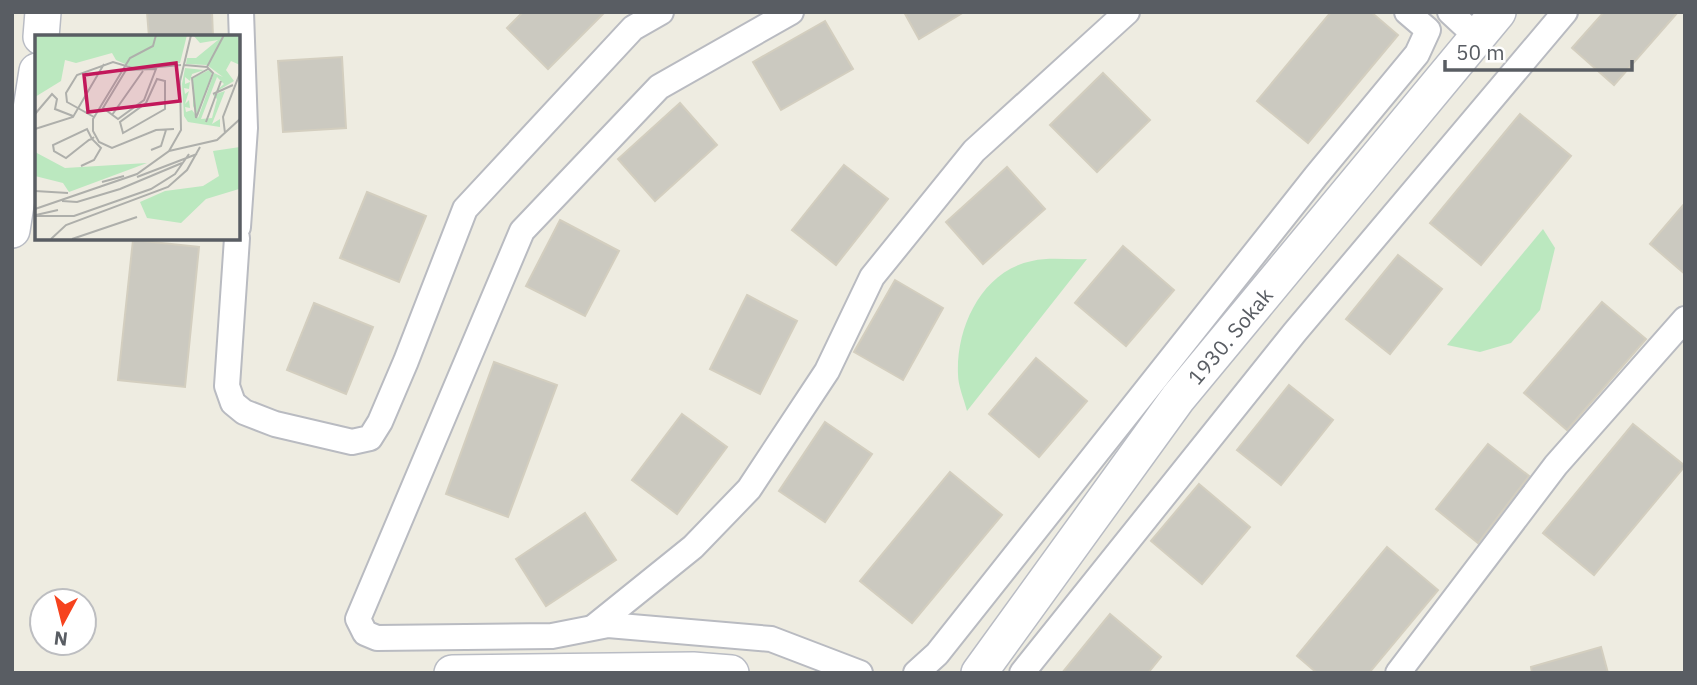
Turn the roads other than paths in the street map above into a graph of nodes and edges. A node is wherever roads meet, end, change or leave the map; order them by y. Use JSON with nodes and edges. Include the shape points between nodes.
{"nodes":[{"id":1,"x":43,"y":12,"type":"edge"},
{"id":2,"x":241,"y":12,"type":"edge"},
{"id":3,"x":661,"y":12,"type":"edge"},
{"id":4,"x":790,"y":12,"type":"edge"},
{"id":5,"x":1127,"y":12,"type":"edge"},
{"id":6,"x":1408,"y":12,"type":"edge"},
{"id":7,"x":1450,"y":12,"type":"edge"},
{"id":8,"x":1565,"y":12,"type":"edge"},
{"id":9,"x":1488,"y":25,"type":"edge"},
{"id":10,"x":41,"y":35,"type":"edge"},
{"id":11,"x":35,"y":84,"type":"edge"},
{"id":12,"x":240,"y":199,"type":"edge"},
{"id":13,"x":12,"y":230,"type":"edge"},
{"id":14,"x":237,"y":240,"type":"edge"},
{"id":15,"x":1685,"y":319,"type":"edge"},
{"id":16,"x":595,"y":626,"type":"junction"},
{"id":17,"x":452,"y":673,"type":"edge"},
{"id":18,"x":731,"y":673,"type":"edge"},
{"id":19,"x":860,"y":673,"type":"edge"},
{"id":20,"x":916,"y":673,"type":"edge"},
{"id":21,"x":979,"y":673,"type":"edge"},
{"id":22,"x":1022,"y":673,"type":"edge"},
{"id":23,"x":1398,"y":673,"type":"edge"}],
"edges":[{"from":1,"to":10,"type":"main road"},
{"from":2,"to":12,"type":"street","via":[[245,128]]},
{"from":3,"to":14,"type":"street","via":[[633,28],[465,209],[406,361],[370,438],[352,442],[275,424],[233,403],[227,386]]},
{"from":4,"to":16,"type":"street","via":[[659,87],[522,231],[358,619],[365,634],[377,638],[552,636]]},
{"from":5,"to":16,"type":"street","via":[[974,151],[872,277],[827,371],[749,489],[693,547]]},
{"from":6,"to":20,"type":"street","via":[[1428,30],[1417,54],[937,654]]},
{"from":7,"to":9,"type":"street"},
{"from":8,"to":22,"type":"street","via":[[1295,332]]},
{"from":9,"to":21,"type":"main road","name":"1930. Sokak","via":[[1178,398]]},
{"from":11,"to":13,"type":"main road"},
{"from":15,"to":23,"type":"street","via":[[1556,465]]},
{"from":16,"to":19,"type":"street","via":[[771,639]]},
{"from":17,"to":18,"type":"main road"}]}
